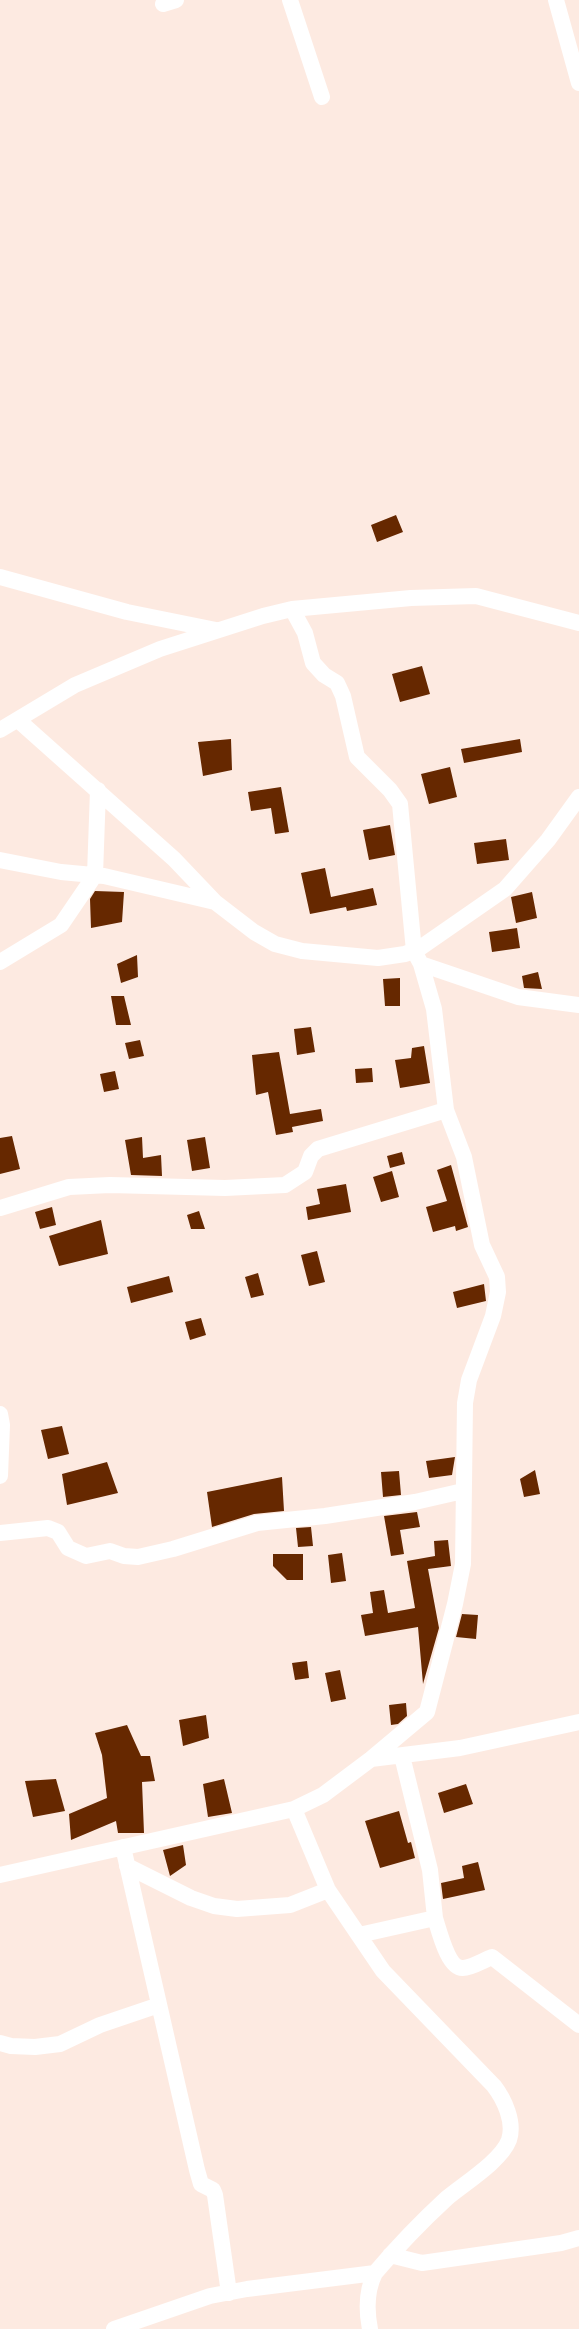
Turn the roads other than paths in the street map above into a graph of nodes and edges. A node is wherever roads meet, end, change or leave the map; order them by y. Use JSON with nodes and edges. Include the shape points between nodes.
{"nodes":[{"id":1,"x":290,"y":0,"type":"edge"},
{"id":2,"x":556,"y":0,"type":"edge"},
{"id":3,"x":574,"y":46,"type":"edge"},
{"id":4,"x":579,"y":83,"type":"edge"},
{"id":5,"x":322,"y":97,"type":"dead end"},
{"id":6,"x":0,"y":577,"type":"edge"},
{"id":7,"x":292,"y":609,"type":"junction"},
{"id":8,"x":579,"y":623,"type":"edge"},
{"id":9,"x":218,"y":630,"type":"junction"},
{"id":10,"x":18,"y":720,"type":"junction"},
{"id":11,"x":0,"y":730,"type":"edge"},
{"id":12,"x":98,"y":790,"type":"junction"},
{"id":13,"x":579,"y":797,"type":"edge"},
{"id":14,"x":0,"y":860,"type":"edge"},
{"id":15,"x":95,"y":875,"type":"junction"},
{"id":16,"x":216,"y":902,"type":"junction"},
{"id":17,"x":417,"y":958,"type":"junction"},
{"id":18,"x":0,"y":962,"type":"edge"},
{"id":19,"x":579,"y":1005,"type":"edge"},
{"id":20,"x":446,"y":1110,"type":"junction"},
{"id":21,"x":0,"y":1208,"type":"edge"},
{"id":22,"x":0,"y":1414,"type":"edge"},
{"id":23,"x":1,"y":1473,"type":"edge"},
{"id":24,"x":463,"y":1490,"type":"junction"},
{"id":25,"x":0,"y":1533,"type":"edge"},
{"id":26,"x":579,"y":1722,"type":"edge"},
{"id":27,"x":402,"y":1756,"type":"junction"},
{"id":28,"x":371,"y":1759,"type":"junction"},
{"id":29,"x":294,"y":1809,"type":"junction"},
{"id":30,"x":123,"y":1847,"type":"junction"},
{"id":31,"x":127,"y":1866,"type":"junction"},
{"id":32,"x":0,"y":1875,"type":"edge"},
{"id":33,"x":328,"y":1890,"type":"junction"},
{"id":34,"x":435,"y":1918,"type":"junction"},
{"id":35,"x":359,"y":1935,"type":"junction"},
{"id":36,"x":160,"y":2005,"type":"junction"},
{"id":37,"x":579,"y":2026,"type":"edge"},
{"id":38,"x":0,"y":2043,"type":"edge"},
{"id":39,"x":579,"y":2238,"type":"edge"},
{"id":40,"x":390,"y":2255,"type":"junction"},
{"id":41,"x":375,"y":2273,"type":"junction"},
{"id":42,"x":229,"y":2293,"type":"junction"},
{"id":43,"x":114,"y":2329,"type":"edge"},
{"id":44,"x":370,"y":2329,"type":"edge"}],
"edges":[{"from":1,"to":5,"type":"street"},
{"from":2,"to":3,"type":"street"},
{"from":3,"to":4,"type":"street"},
{"from":6,"to":9,"type":"street","via":[[127,612]]},
{"from":7,"to":8,"type":"street","via":[[411,598],[476,596]]},
{"from":7,"to":9,"type":"street"},
{"from":7,"to":17,"type":"street","via":[[305,633],[313,663],[324,675],[337,683],[343,696],[357,757],[390,790],[400,804]]},
{"from":9,"to":10,"type":"street","via":[[160,649],[75,685]]},
{"from":10,"to":11,"type":"street"},
{"from":10,"to":12,"type":"street"},
{"from":12,"to":15,"type":"street"},
{"from":12,"to":16,"type":"street","via":[[174,858]]},
{"from":13,"to":17,"type":"street","via":[[548,840],[505,889]]},
{"from":14,"to":15,"type":"street","via":[[60,872]]},
{"from":15,"to":16,"type":"street"},
{"from":15,"to":18,"type":"street","via":[[60,925]]},
{"from":16,"to":17,"type":"street","via":[[254,932],[275,944],[302,951],[378,958],[405,954]]},
{"from":17,"to":19,"type":"street","via":[[518,998]]},
{"from":17,"to":20,"type":"street","via":[[434,1009]]},
{"from":20,"to":21,"type":"street","via":[[318,1149],[311,1156],[305,1172],[284,1186],[68,1187]]},
{"from":20,"to":24,"type":"street","via":[[464,1157],[482,1245],[497,1277],[498,1292],[493,1316],[469,1380],[465,1403]]},
{"from":22,"to":23,"type":"street"},
{"from":24,"to":25,"type":"street","via":[[416,1502],[257,1523],[138,1557],[110,1551],[86,1556],[68,1548],[58,1532],[48,1528]]},
{"from":24,"to":28,"type":"street","via":[[463,1564],[427,1712]]},
{"from":26,"to":27,"type":"street","via":[[460,1748]]},
{"from":27,"to":28,"type":"street"},
{"from":27,"to":34,"type":"street","via":[[430,1870]]},
{"from":28,"to":29,"type":"street","via":[[323,1795]]},
{"from":29,"to":30,"type":"street"},
{"from":29,"to":33,"type":"street"},
{"from":30,"to":31,"type":"street"},
{"from":30,"to":32,"type":"street"},
{"from":31,"to":33,"type":"street","via":[[191,1898],[214,1906],[237,1909],[290,1905]]},
{"from":31,"to":36,"type":"street"},
{"from":33,"to":35,"type":"street"},
{"from":34,"to":35,"type":"street"},
{"from":34,"to":37,"type":"street","via":[[449,1958],[454,1965],[462,1968],[492,1957]]},
{"from":35,"to":40,"type":"street","via":[[384,1971],[494,2086],[502,2096],[508,2111],[509,2139],[500,2154],[446,2199]]},
{"from":36,"to":38,"type":"street","via":[[100,2025],[60,2044],[35,2047]]},
{"from":36,"to":42,"type":"street","via":[[201,2184],[213,2190],[216,2195]]},
{"from":39,"to":40,"type":"street","via":[[561,2243],[422,2263]]},
{"from":40,"to":41,"type":"street"},
{"from":41,"to":42,"type":"street"},
{"from":41,"to":44,"type":"street","via":[[368,2287],[367,2315]]},
{"from":42,"to":43,"type":"street","via":[[210,2296]]}]}
